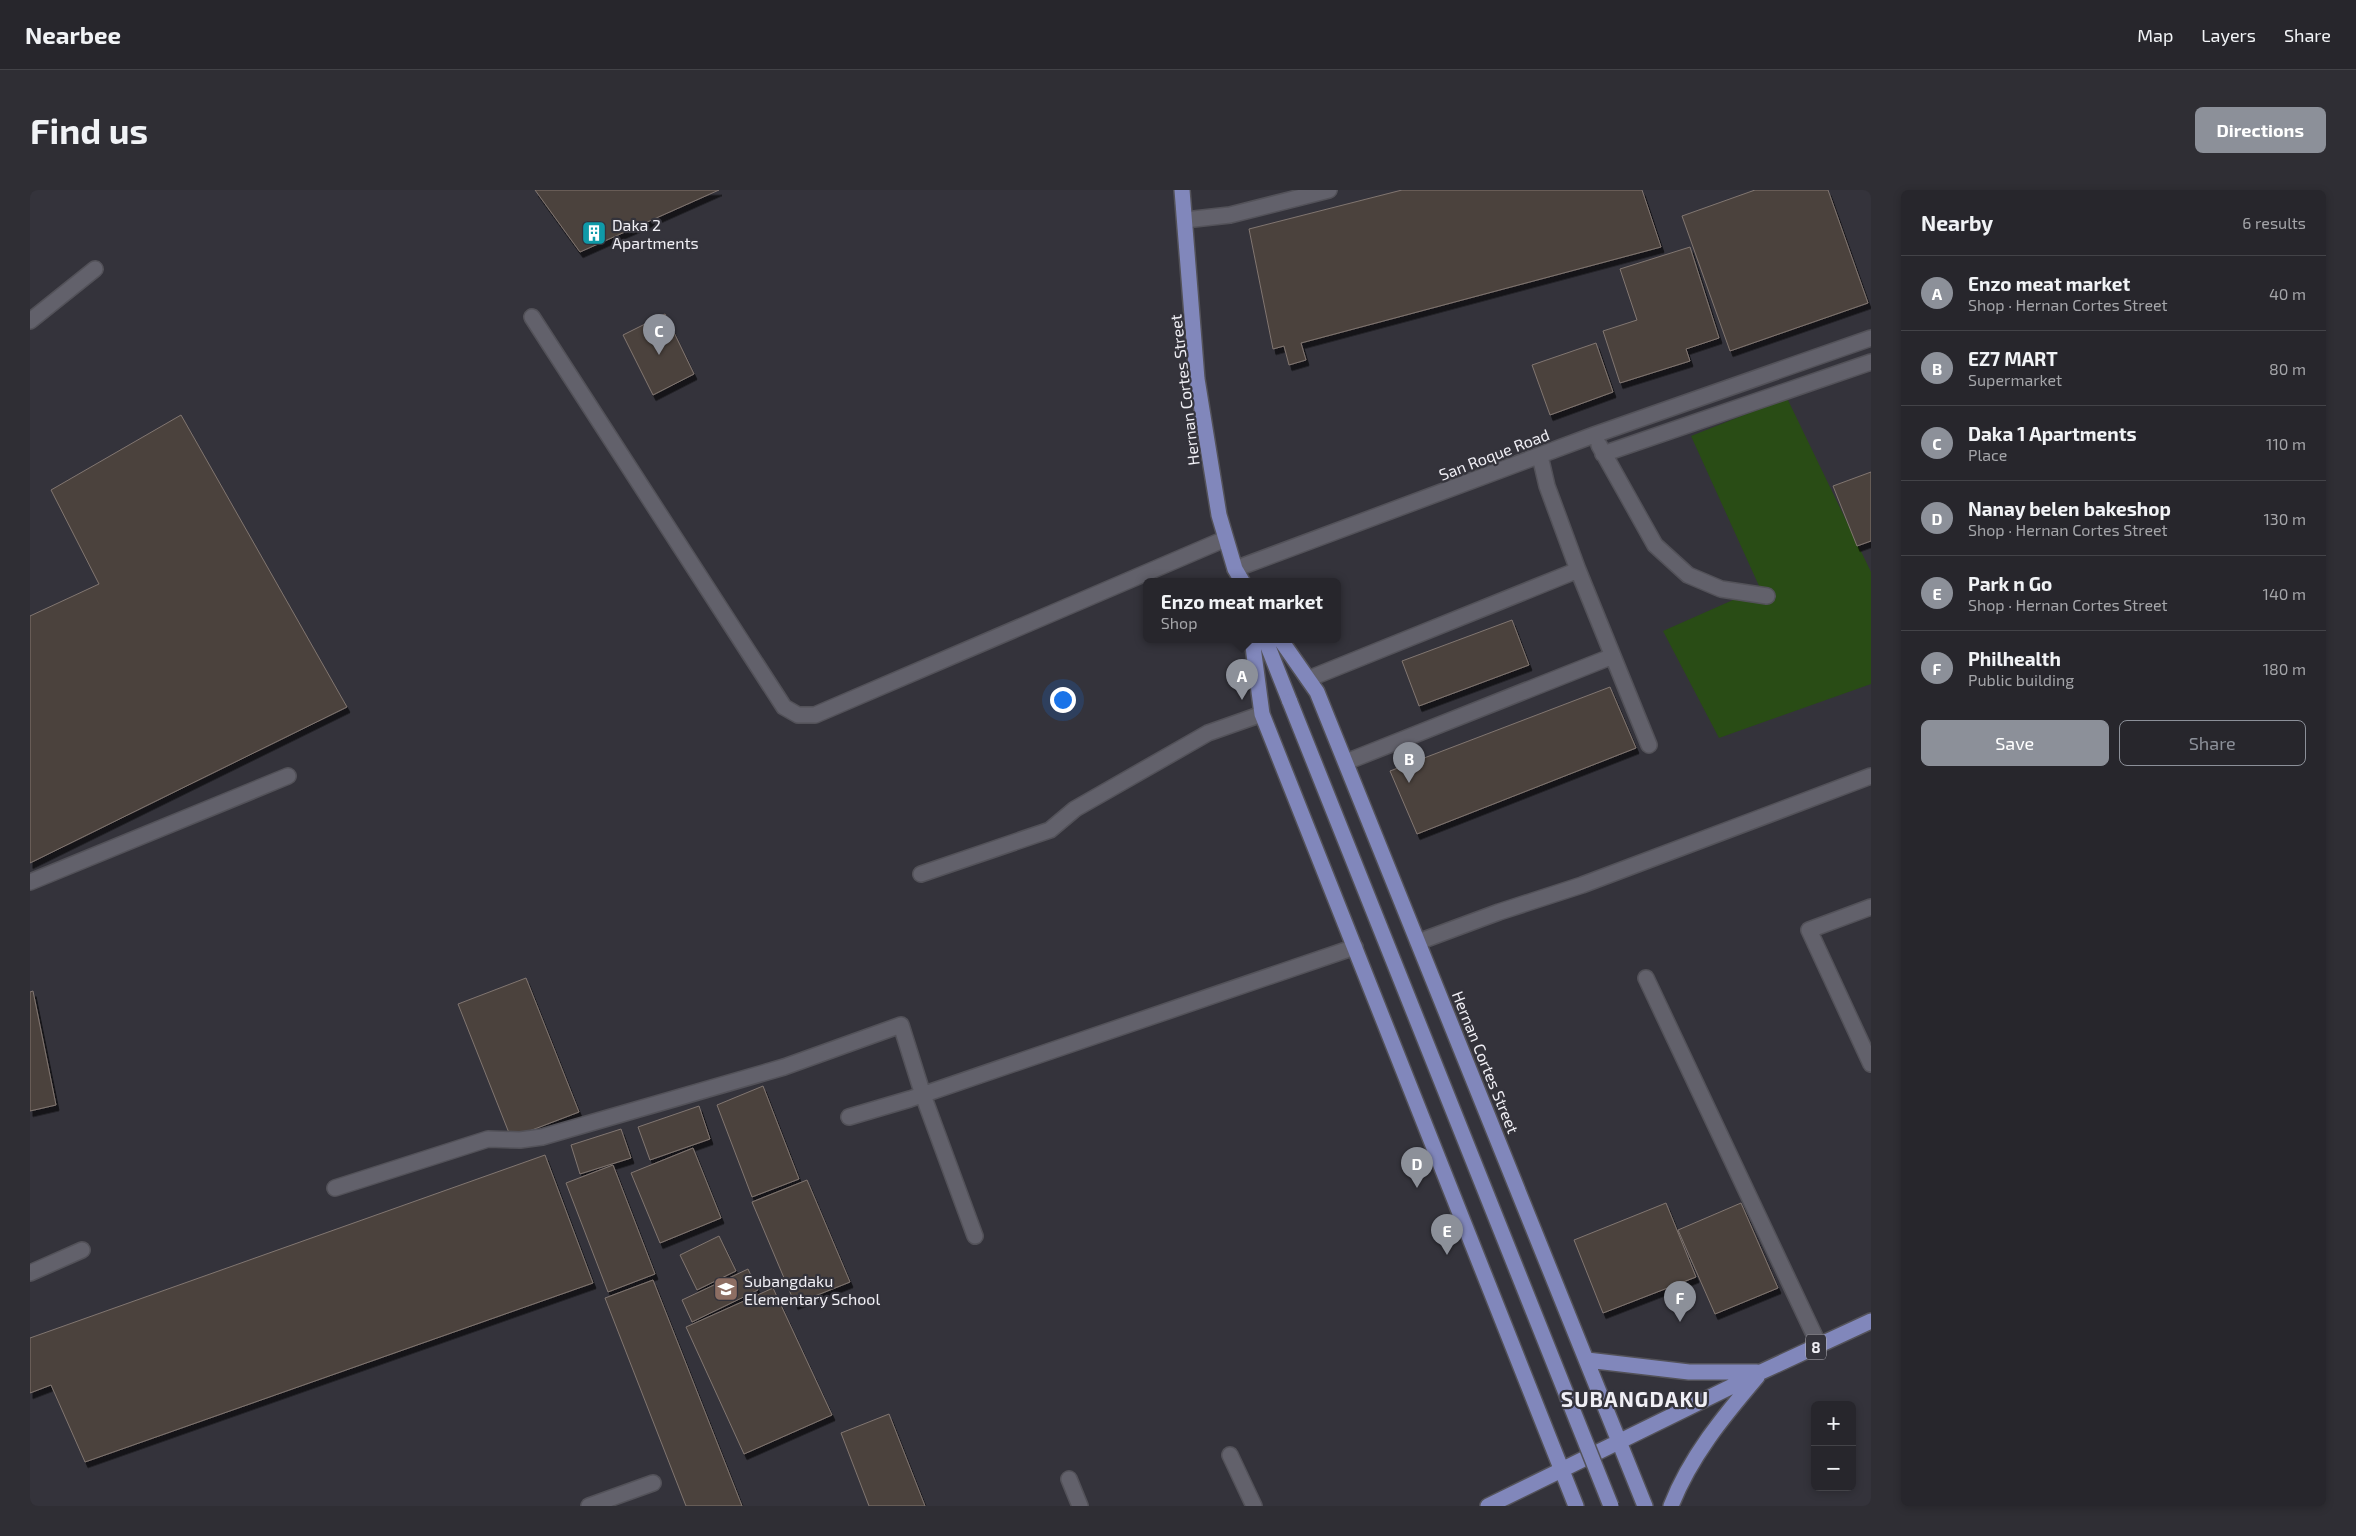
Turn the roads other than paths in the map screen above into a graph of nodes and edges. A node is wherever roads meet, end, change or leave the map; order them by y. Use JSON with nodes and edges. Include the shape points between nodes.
{"nodes":[{"id":1,"x":1182,"y":190,"type":"edge"},
{"id":2,"x":1329,"y":190,"type":"edge"},
{"id":3,"x":1185,"y":220,"type":"junction"},
{"id":4,"x":95,"y":269,"type":"dead end"},
{"id":5,"x":532,"y":316,"type":"dead end"},
{"id":6,"x":30,"y":321,"type":"edge"},
{"id":7,"x":1871,"y":338,"type":"edge"},
{"id":8,"x":1871,"y":362,"type":"edge"},
{"id":9,"x":1594,"y":435,"type":"junction"},
{"id":10,"x":1603,"y":454,"type":"junction"},
{"id":11,"x":1540,"y":456,"type":"junction"},
{"id":12,"x":1225,"y":539,"type":"junction"},
{"id":13,"x":1578,"y":570,"type":"junction"},
{"id":14,"x":1238,"y":575,"type":"edge"},
{"id":15,"x":1767,"y":596,"type":"dead end"},
{"id":16,"x":1253,"y":643,"type":"edge"},
{"id":17,"x":1267,"y":643,"type":"edge"},
{"id":18,"x":1283,"y":643,"type":"edge"},
{"id":19,"x":1613,"y":656,"type":"junction"},
{"id":20,"x":1308,"y":679,"type":"junction"},
{"id":21,"x":1262,"y":714,"type":"junction"},
{"id":22,"x":1649,"y":745,"type":"dead end"},
{"id":23,"x":1346,"y":762,"type":"junction"},
{"id":24,"x":288,"y":776,"type":"dead end"},
{"id":25,"x":1871,"y":776,"type":"edge"},
{"id":26,"x":921,"y":874,"type":"dead end"},
{"id":27,"x":30,"y":882,"type":"edge"},
{"id":28,"x":1871,"y":907,"type":"edge"},
{"id":29,"x":1418,"y":942,"type":"junction"},
{"id":30,"x":1355,"y":947,"type":"junction"},
{"id":31,"x":1646,"y":978,"type":"dead end"},
{"id":32,"x":1871,"y":1064,"type":"edge"},
{"id":33,"x":923,"y":1095,"type":"junction"},
{"id":34,"x":849,"y":1117,"type":"dead end"},
{"id":35,"x":335,"y":1188,"type":"dead end"},
{"id":36,"x":975,"y":1236,"type":"dead end"},
{"id":37,"x":82,"y":1250,"type":"dead end"},
{"id":38,"x":30,"y":1273,"type":"edge"},
{"id":39,"x":1871,"y":1321,"type":"edge"},
{"id":40,"x":1819,"y":1345,"type":"junction"},
{"id":41,"x":1587,"y":1360,"type":"junction"},
{"id":42,"x":1761,"y":1372,"type":"junction"},
{"id":43,"x":1619,"y":1441,"type":"junction"},
{"id":44,"x":1230,"y":1455,"type":"dead end"},
{"id":45,"x":1562,"y":1470,"type":"junction"},
{"id":46,"x":1069,"y":1479,"type":"dead end"},
{"id":47,"x":653,"y":1483,"type":"dead end"},
{"id":48,"x":590,"y":1506,"type":"edge"},
{"id":49,"x":1080,"y":1506,"type":"edge"},
{"id":50,"x":1254,"y":1506,"type":"edge"},
{"id":51,"x":1488,"y":1506,"type":"edge"},
{"id":52,"x":1576,"y":1506,"type":"edge"},
{"id":53,"x":1611,"y":1506,"type":"edge"},
{"id":54,"x":1645,"y":1506,"type":"edge"},
{"id":55,"x":1671,"y":1506,"type":"edge"}],
"edges":[{"from":1,"to":3,"type":"main road","name":"Hernan Cortes Street"},
{"from":2,"to":3,"type":"street","via":[[1230,215]]},
{"from":3,"to":12,"type":"main road","name":"Hernan Cortes Street","via":[[1197,379]]},
{"from":4,"to":6,"type":"street"},
{"from":5,"to":12,"type":"street","via":[[784,707],[798,715],[815,715]]},
{"from":7,"to":9,"type":"street","name":"San Roque Road"},
{"from":8,"to":10,"type":"street"},
{"from":9,"to":10,"type":"street"},
{"from":9,"to":11,"type":"street","name":"San Roque Road"},
{"from":10,"to":15,"type":"street","via":[[1655,545],[1688,575],[1721,590]]},
{"from":11,"to":13,"type":"street","via":[[1547,486]]},
{"from":11,"to":14,"type":"street","name":"San Roque Road"},
{"from":12,"to":14,"type":"main road","name":"Hernan Cortes Street"},
{"from":13,"to":19,"type":"street"},
{"from":13,"to":20,"type":"street"},
{"from":16,"to":21,"type":"main road"},
{"from":17,"to":53,"type":"main road","bridge":true},
{"from":18,"to":20,"type":"main road","name":"Hernan Cortes Street"},
{"from":19,"to":22,"type":"street"},
{"from":19,"to":23,"type":"street"},
{"from":20,"to":23,"type":"main road","name":"Hernan Cortes Street","via":[[1317,692]]},
{"from":21,"to":26,"type":"street","via":[[1208,733],[1075,808],[1050,830]]},
{"from":21,"to":30,"type":"main road"},
{"from":23,"to":29,"type":"main road","name":"Hernan Cortes Street"},
{"from":24,"to":27,"type":"street"},
{"from":25,"to":29,"type":"street","via":[[1582,885]]},
{"from":28,"to":32,"type":"street","via":[[1808,930]]},
{"from":29,"to":41,"type":"main road","name":"Hernan Cortes Street"},
{"from":30,"to":33,"type":"street"},
{"from":30,"to":45,"type":"main road"},
{"from":31,"to":40,"type":"street"},
{"from":33,"to":34,"type":"street"},
{"from":33,"to":35,"type":"street","via":[[901,1025],[784,1067],[552,1134],[520,1140],[488,1139]]},
{"from":33,"to":36,"type":"street"},
{"from":37,"to":38,"type":"street"},
{"from":39,"to":40,"type":"main road","number":"8"},
{"from":40,"to":42,"type":"main road","number":"8"},
{"from":41,"to":42,"type":"main road","via":[[1689,1372]]},
{"from":41,"to":43,"type":"main road","name":"Hernan Cortes Street"},
{"from":42,"to":43,"type":"main road","number":"8"},
{"from":42,"to":55,"type":"main road","via":[[1713,1430],[1693,1460]]},
{"from":43,"to":45,"type":"main road","number":"8"},
{"from":43,"to":54,"type":"main road","name":"Hernan Cortes Street"},
{"from":44,"to":50,"type":"street"},
{"from":45,"to":51,"type":"main road","number":"8"},
{"from":45,"to":52,"type":"main road"},
{"from":46,"to":49,"type":"street"},
{"from":47,"to":48,"type":"street"}]}
